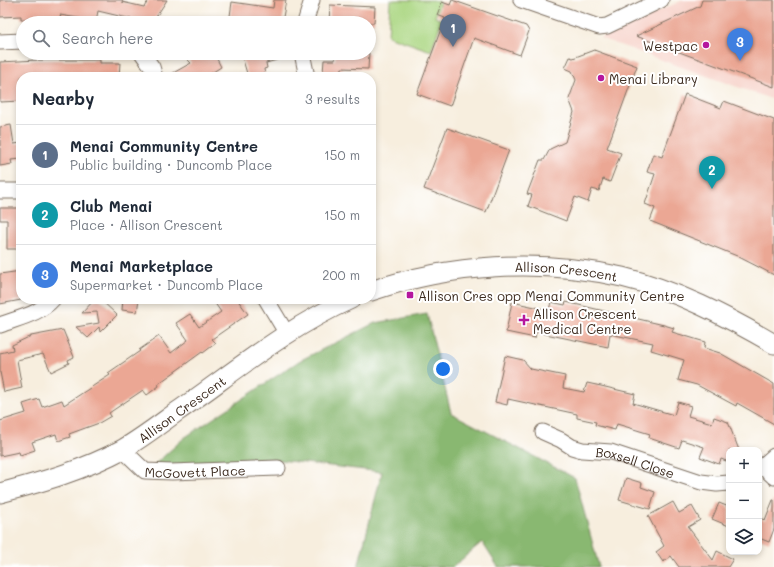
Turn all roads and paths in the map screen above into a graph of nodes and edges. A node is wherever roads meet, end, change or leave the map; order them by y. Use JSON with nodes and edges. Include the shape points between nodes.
{"nodes":[{"id":1,"x":312,"y":0,"type":"edge"},
{"id":2,"x":521,"y":0,"type":"edge"},
{"id":3,"x":661,"y":0,"type":"edge"},
{"id":4,"x":307,"y":16,"type":"edge"},
{"id":5,"x":16,"y":41,"type":"edge"},
{"id":6,"x":0,"y":42,"type":"edge"},
{"id":7,"x":147,"y":60,"type":"edge"},
{"id":8,"x":303,"y":60,"type":"edge"},
{"id":9,"x":154,"y":72,"type":"edge"},
{"id":10,"x":306,"y":72,"type":"edge"},
{"id":11,"x":0,"y":191,"type":"edge"},
{"id":12,"x":16,"y":191,"type":"edge"},
{"id":13,"x":376,"y":289,"type":"edge"},
{"id":14,"x":49,"y":304,"type":"edge"},
{"id":15,"x":269,"y":304,"type":"edge"},
{"id":16,"x":341,"y":304,"type":"edge"},
{"id":17,"x":0,"y":325,"type":"edge"},
{"id":18,"x":287,"y":334,"type":"junction"},
{"id":19,"x":774,"y":344,"type":"edge"},
{"id":20,"x":543,"y":432,"type":"dead end"},
{"id":21,"x":122,"y":449,"type":"junction"},
{"id":22,"x":774,"y":456,"type":"edge"},
{"id":23,"x":762,"y":467,"type":"edge"},
{"id":24,"x":278,"y":468,"type":"dead end"},
{"id":25,"x":762,"y":469,"type":"edge"},
{"id":26,"x":774,"y":477,"type":"edge"},
{"id":27,"x":726,"y":483,"type":"edge"},
{"id":28,"x":0,"y":493,"type":"edge"}],
"edges":[{"from":1,"to":4,"type":"street"},
{"from":2,"to":3,"type":"street","via":[[599,27],[607,26]]},
{"from":5,"to":6,"type":"street"},
{"from":7,"to":9,"type":"street"},
{"from":8,"to":10,"type":"street"},
{"from":11,"to":12,"type":"street"},
{"from":13,"to":19,"type":"street","name":"Allison Crescent","via":[[416,278],[478,268],[576,268],[622,277],[677,295],[723,315]]},
{"from":14,"to":17,"type":"street"},
{"from":15,"to":18,"type":"street"},
{"from":16,"to":18,"type":"street","name":"Allison Crescent"},
{"from":18,"to":21,"type":"street","name":"Allison Crescent"},
{"from":20,"to":27,"type":"street","name":"Boxsell Close","via":[[582,450],[611,452],[701,482]]},
{"from":21,"to":24,"type":"street","name":"McGovett Place","via":[[145,471]]},
{"from":21,"to":28,"type":"street","name":"Allison Crescent","via":[[52,479]]},
{"from":22,"to":23,"type":"street"},
{"from":25,"to":26,"type":"street"}]}
